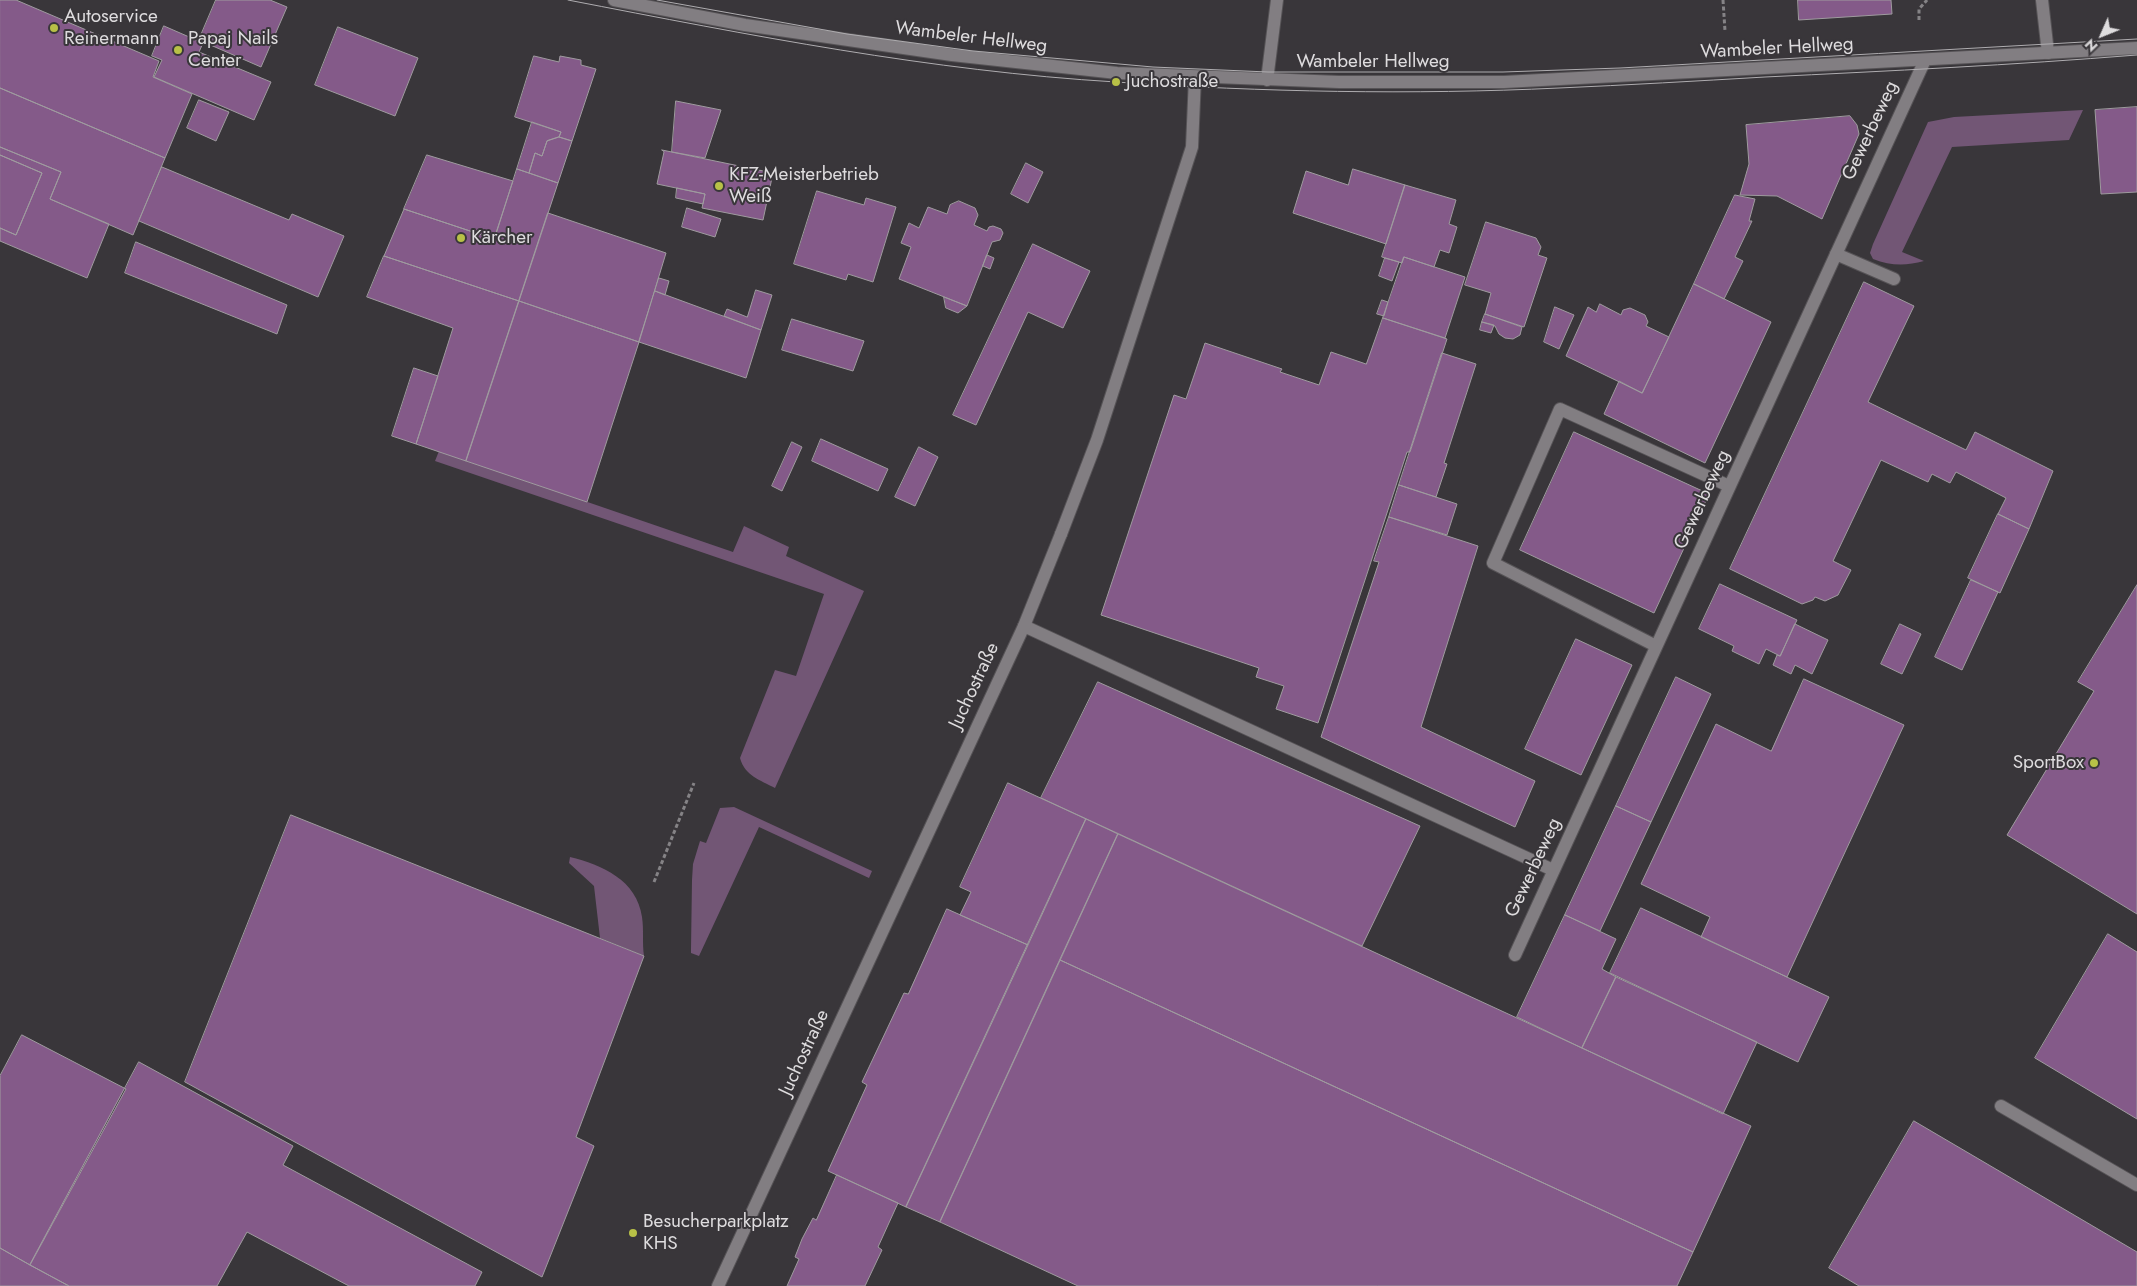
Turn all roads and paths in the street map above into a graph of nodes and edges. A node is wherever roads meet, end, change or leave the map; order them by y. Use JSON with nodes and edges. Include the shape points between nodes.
{"nodes":[{"id":1,"x":614,"y":0,"type":"edge"},
{"id":2,"x":1276,"y":0,"type":"edge"},
{"id":3,"x":1723,"y":0,"type":"edge"},
{"id":4,"x":1927,"y":0,"type":"edge"},
{"id":5,"x":2042,"y":0,"type":"edge"},
{"id":6,"x":1918,"y":20,"type":"dead end"},
{"id":7,"x":1725,"y":31,"type":"dead end"},
{"id":8,"x":2137,"y":48,"type":"edge"},
{"id":9,"x":2048,"y":53,"type":"junction"},
{"id":10,"x":1925,"y":60,"type":"junction"},
{"id":11,"x":1195,"y":77,"type":"junction"},
{"id":12,"x":1267,"y":80,"type":"junction"},
{"id":13,"x":1836,"y":254,"type":"junction"},
{"id":14,"x":1894,"y":279,"type":"dead end"},
{"id":15,"x":1729,"y":486,"type":"junction"},
{"id":16,"x":1024,"y":626,"type":"junction"},
{"id":17,"x":1656,"y":646,"type":"junction"},
{"id":18,"x":694,"y":783,"type":"dead end"},
{"id":19,"x":1553,"y":870,"type":"junction"},
{"id":20,"x":654,"y":882,"type":"dead end"},
{"id":21,"x":1514,"y":955,"type":"dead end"},
{"id":22,"x":2001,"y":1106,"type":"dead end"},
{"id":23,"x":2137,"y":1185,"type":"edge"},
{"id":24,"x":718,"y":1286,"type":"edge"}],
"edges":[{"from":1,"to":11,"type":"street","name":"Wambeler Hellweg","via":[[745,25],[914,51],[1118,73]]},
{"from":2,"to":12,"type":"street"},
{"from":3,"to":7,"type":"path"},
{"from":4,"to":6,"type":"path","via":[[1918,9]]},
{"from":5,"to":9,"type":"street"},
{"from":8,"to":9,"type":"street","name":"Wambeler Hellweg"},
{"from":9,"to":10,"type":"street","name":"Wambeler Hellweg"},
{"from":10,"to":12,"type":"street","name":"Wambeler Hellweg","via":[[1504,82]]},
{"from":10,"to":13,"type":"street","name":"Gewerbeweg"},
{"from":11,"to":12,"type":"street","name":"Wambeler Hellweg"},
{"from":11,"to":16,"type":"street","name":"Juchostraße","via":[[1192,147],[1097,440]]},
{"from":13,"to":14,"type":"street"},
{"from":13,"to":15,"type":"street","name":"Gewerbeweg"},
{"from":15,"to":17,"type":"street","name":"Gewerbeweg"},
{"from":15,"to":17,"type":"street","via":[[1560,410],[1492,563]]},
{"from":16,"to":19,"type":"street"},
{"from":16,"to":24,"type":"street","name":"Juchostraße"},
{"from":17,"to":19,"type":"street","name":"Gewerbeweg"},
{"from":18,"to":20,"type":"path"},
{"from":19,"to":21,"type":"street","name":"Gewerbeweg"},
{"from":22,"to":23,"type":"street"}]}
